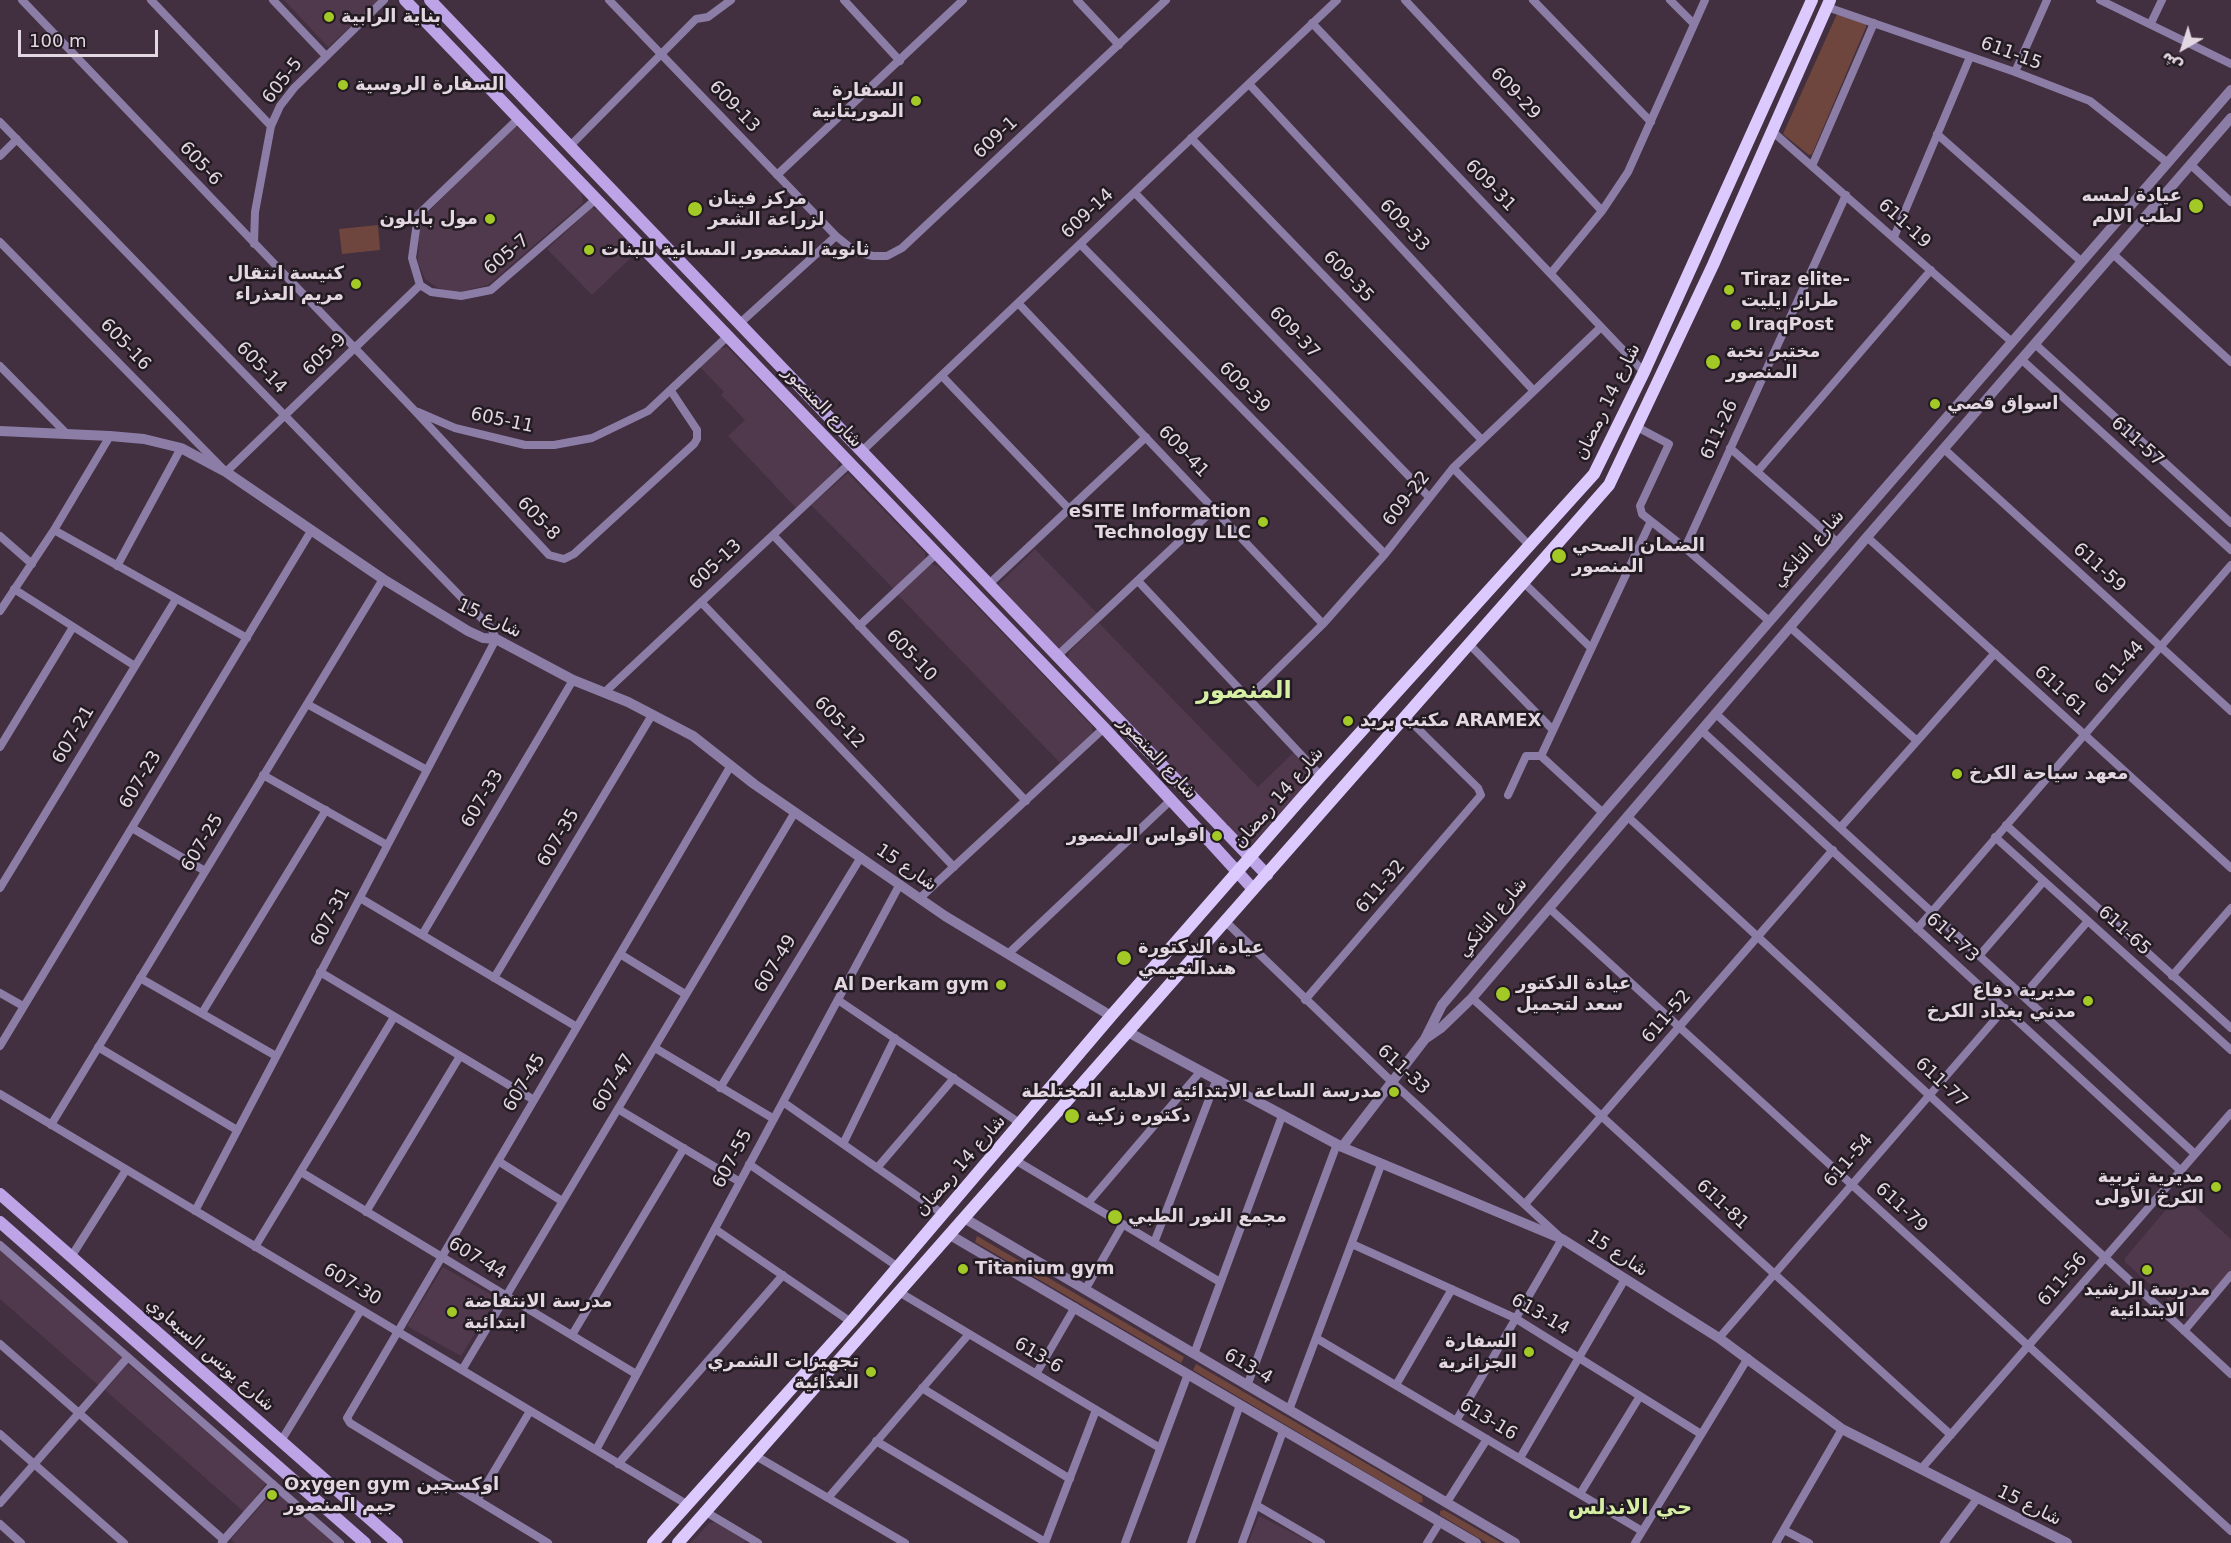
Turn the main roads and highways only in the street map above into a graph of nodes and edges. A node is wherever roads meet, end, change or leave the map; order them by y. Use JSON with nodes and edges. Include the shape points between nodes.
{"nodes":[{"id":1,"x":405,"y":0,"type":"edge"},
{"id":2,"x":430,"y":0,"type":"edge"},
{"id":3,"x":1810,"y":1,"type":"edge"},
{"id":4,"x":1828,"y":3,"type":"edge"},
{"id":5,"x":1250,"y":858,"type":"junction"},
{"id":6,"x":1237,"y":872,"type":"junction"},
{"id":7,"x":1267,"y":874,"type":"junction"},
{"id":8,"x":1253,"y":890,"type":"junction"},
{"id":9,"x":0,"y":1194,"type":"edge"},
{"id":10,"x":0,"y":1222,"type":"edge"},
{"id":11,"x":365,"y":1543,"type":"edge"},
{"id":12,"x":397,"y":1543,"type":"edge"},
{"id":13,"x":653,"y":1543,"type":"edge"},
{"id":14,"x":678,"y":1543,"type":"edge"}],
"edges":[{"from":1,"to":6,"type":"main road","name":"شارع المنصور","via":[[1172,799]]},
{"from":2,"to":5,"type":"main road","name":"شارع المنصور"},
{"from":3,"to":5,"type":"main road","name":"شارع 14 رمضان","via":[[1644,372],[1594,474]]},
{"from":4,"to":7,"type":"main road","name":"شارع 14 رمضان","via":[[1773,132],[1610,485]]},
{"from":5,"to":6,"type":"main road","name":"شارع 14 رمضان"},
{"from":5,"to":7,"type":"main road","name":"شارع المنصور"},
{"from":6,"to":8,"type":"main road","name":"شارع المنصور"},
{"from":6,"to":13,"type":"main road","name":"شارع 14 رمضان","via":[[851,1322]]},
{"from":7,"to":8,"type":"main road","name":"شارع 14 رمضان"},
{"from":8,"to":14,"type":"main road","name":"شارع 14 رمضان"},
{"from":9,"to":12,"type":"main road","name":"شارع يونس السبعاوي"},
{"from":10,"to":11,"type":"main road"}]}
